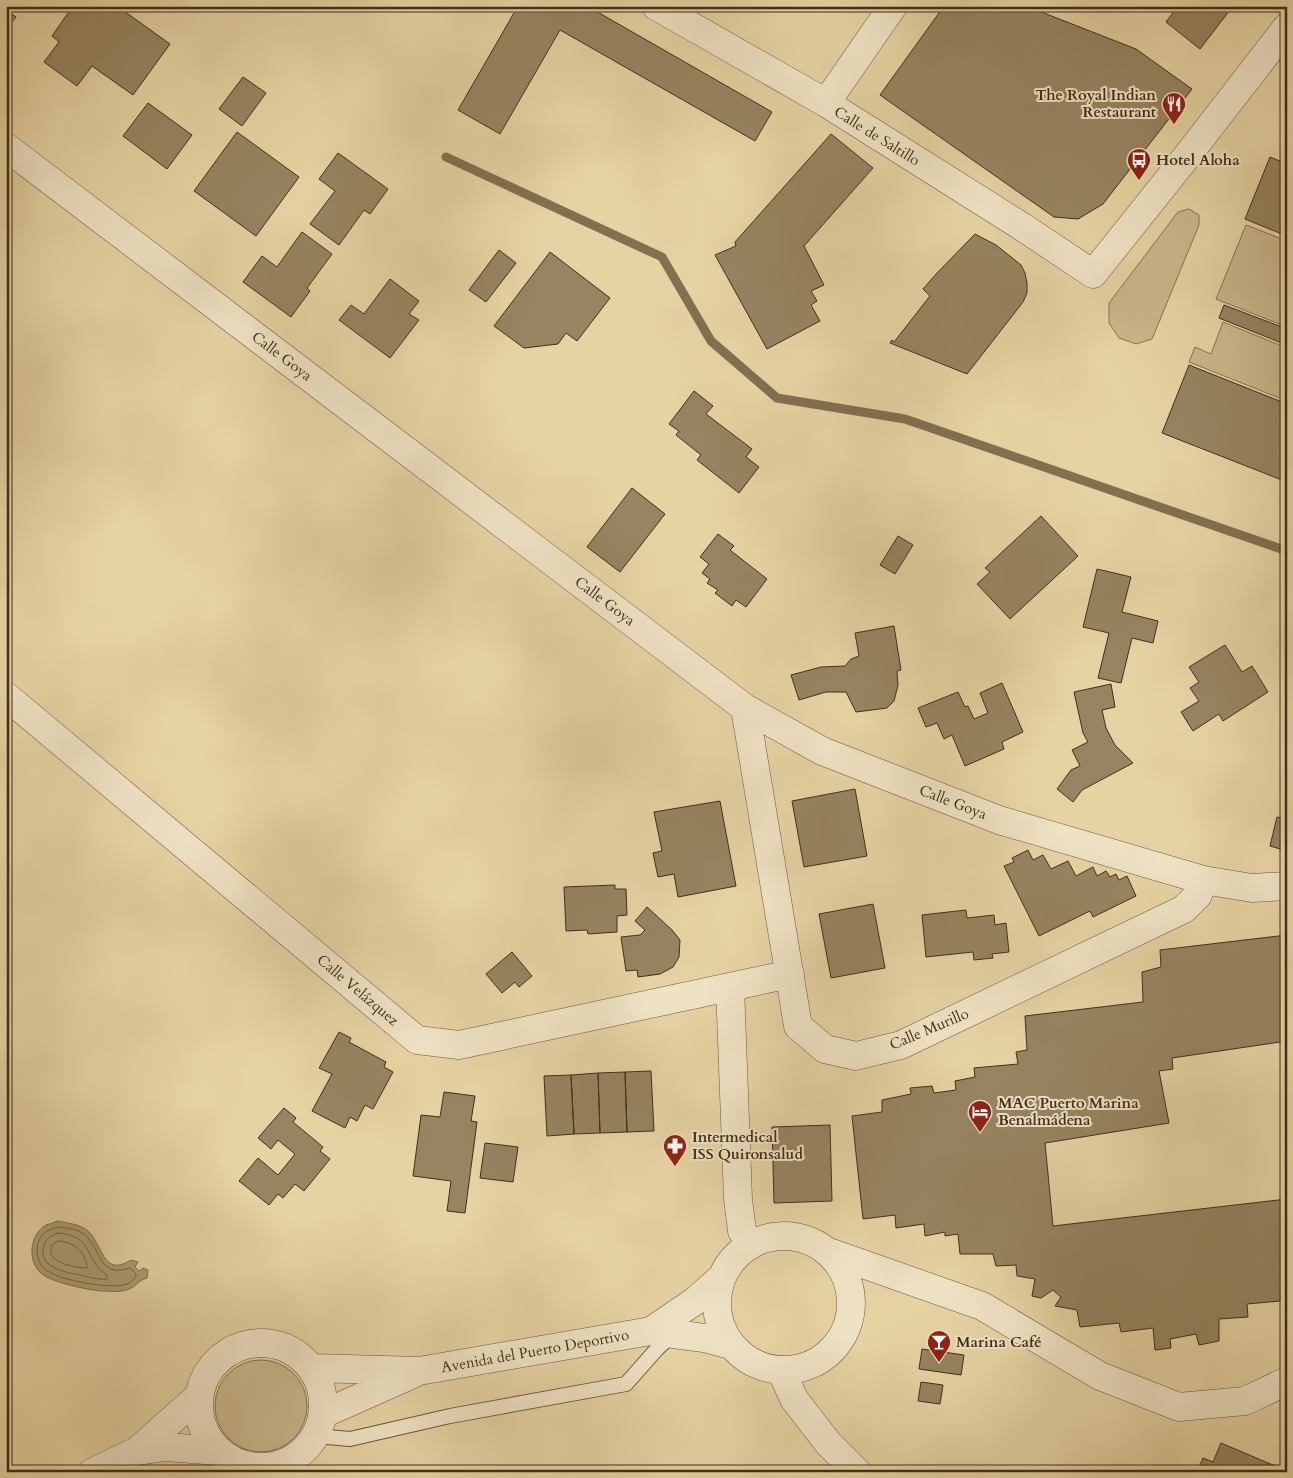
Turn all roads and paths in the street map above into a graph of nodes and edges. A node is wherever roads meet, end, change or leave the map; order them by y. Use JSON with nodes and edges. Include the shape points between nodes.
{"nodes":[{"id":1,"x":656,"y":6,"type":"edge"},
{"id":2,"x":893,"y":6,"type":"edge"},
{"id":3,"x":1287,"y":26,"type":"edge"},
{"id":4,"x":826,"y":103,"type":"junction"},
{"id":5,"x":6,"y":147,"type":"edge"},
{"id":6,"x":6,"y":696,"type":"edge"},
{"id":7,"x":745,"y":708,"type":"junction"},
{"id":8,"x":1203,"y":880,"type":"junction"},
{"id":9,"x":1287,"y":886,"type":"edge"},
{"id":10,"x":790,"y":974,"type":"junction"},
{"id":11,"x":730,"y":987,"type":"junction"},
{"id":12,"x":751,"y":1244,"type":"junction"},
{"id":13,"x":826,"y":1251,"type":"junction"},
{"id":14,"x":721,"y":1278,"type":"junction"},
{"id":15,"x":661,"y":1333,"type":"junction"},
{"id":16,"x":731,"y":1345,"type":"junction"},
{"id":17,"x":312,"y":1368,"type":"junction"},
{"id":18,"x":781,"y":1370,"type":"junction"},
{"id":19,"x":419,"y":1371,"type":"junction"},
{"id":20,"x":1287,"y":1380,"type":"edge"},
{"id":21,"x":200,"y":1395,"type":"junction"},
{"id":22,"x":319,"y":1425,"type":"junction"},
{"id":23,"x":137,"y":1451,"type":"junction"},
{"id":24,"x":237,"y":1463,"type":"edge"},
{"id":25,"x":93,"y":1472,"type":"edge"},
{"id":26,"x":857,"y":1472,"type":"edge"}],
"edges":[{"from":1,"to":4,"type":"street","name":"Calle de Saltillo"},
{"from":2,"to":4,"type":"street"},
{"from":3,"to":4,"type":"street","name":"Calle de Saltillo","via":[[1093,274]]},
{"from":5,"to":7,"type":"street","name":"Calle Goya"},
{"from":6,"to":11,"type":"street","name":"Calle Velázquez","via":[[417,1040],[460,1045]]},
{"from":7,"to":8,"type":"street","name":"Calle Goya","via":[[822,751],[1000,820]]},
{"from":7,"to":10,"type":"street","name":"Calle Murillo"},
{"from":8,"to":9,"type":"street","name":"Calle Goya","via":[[1252,888]]},
{"from":8,"to":10,"type":"street","name":"Calle Murillo","via":[[1198,895],[1184,909],[901,1045],[856,1056],[824,1049],[798,1026]]},
{"from":10,"to":11,"type":"street","name":"Calle Velázquez"},
{"from":11,"to":12,"type":"street","via":[[738,1199],[742,1231]]},
{"from":12,"to":13,"type":"street","via":[[790,1236],[809,1241]]},
{"from":12,"to":14,"type":"street","via":[[728,1265]]},
{"from":13,"to":18,"type":"street","via":[[844,1272],[851,1299],[847,1327],[832,1350],[809,1366]]},
{"from":13,"to":20,"type":"street","via":[[982,1306],[1100,1376],[1179,1407],[1245,1401]]},
{"from":14,"to":15,"type":"street","name":"Avenida del Puerto Deportivo"},
{"from":14,"to":16,"type":"street","via":[[717,1313]]},
{"from":15,"to":16,"type":"street","name":"Avenida del Puerto Deportivo"},
{"from":15,"to":19,"type":"street","name":"Avenida del Puerto Deportivo"},
{"from":15,"to":22,"type":"lane","via":[[656,1350],[626,1384],[450,1416],[350,1439]]},
{"from":16,"to":18,"type":"street","via":[[762,1367]]},
{"from":17,"to":19,"type":"street","name":"Avenida del Puerto Deportivo"},
{"from":17,"to":21,"type":"street","via":[[295,1353],[267,1343],[239,1347],[208,1372]]},
{"from":17,"to":22,"type":"street","via":[[322,1391]]},
{"from":18,"to":26,"type":"street","via":[[794,1399],[828,1443]]},
{"from":19,"to":22,"type":"street","name":"Avenida del Puerto Deportivo"},
{"from":21,"to":23,"type":"street"},
{"from":21,"to":24,"type":"street","via":[[201,1420],[207,1436]]},
{"from":22,"to":24,"type":"street","via":[[304,1450],[284,1463]]},
{"from":23,"to":24,"type":"street","via":[[166,1447]]},
{"from":23,"to":25,"type":"street"}]}
